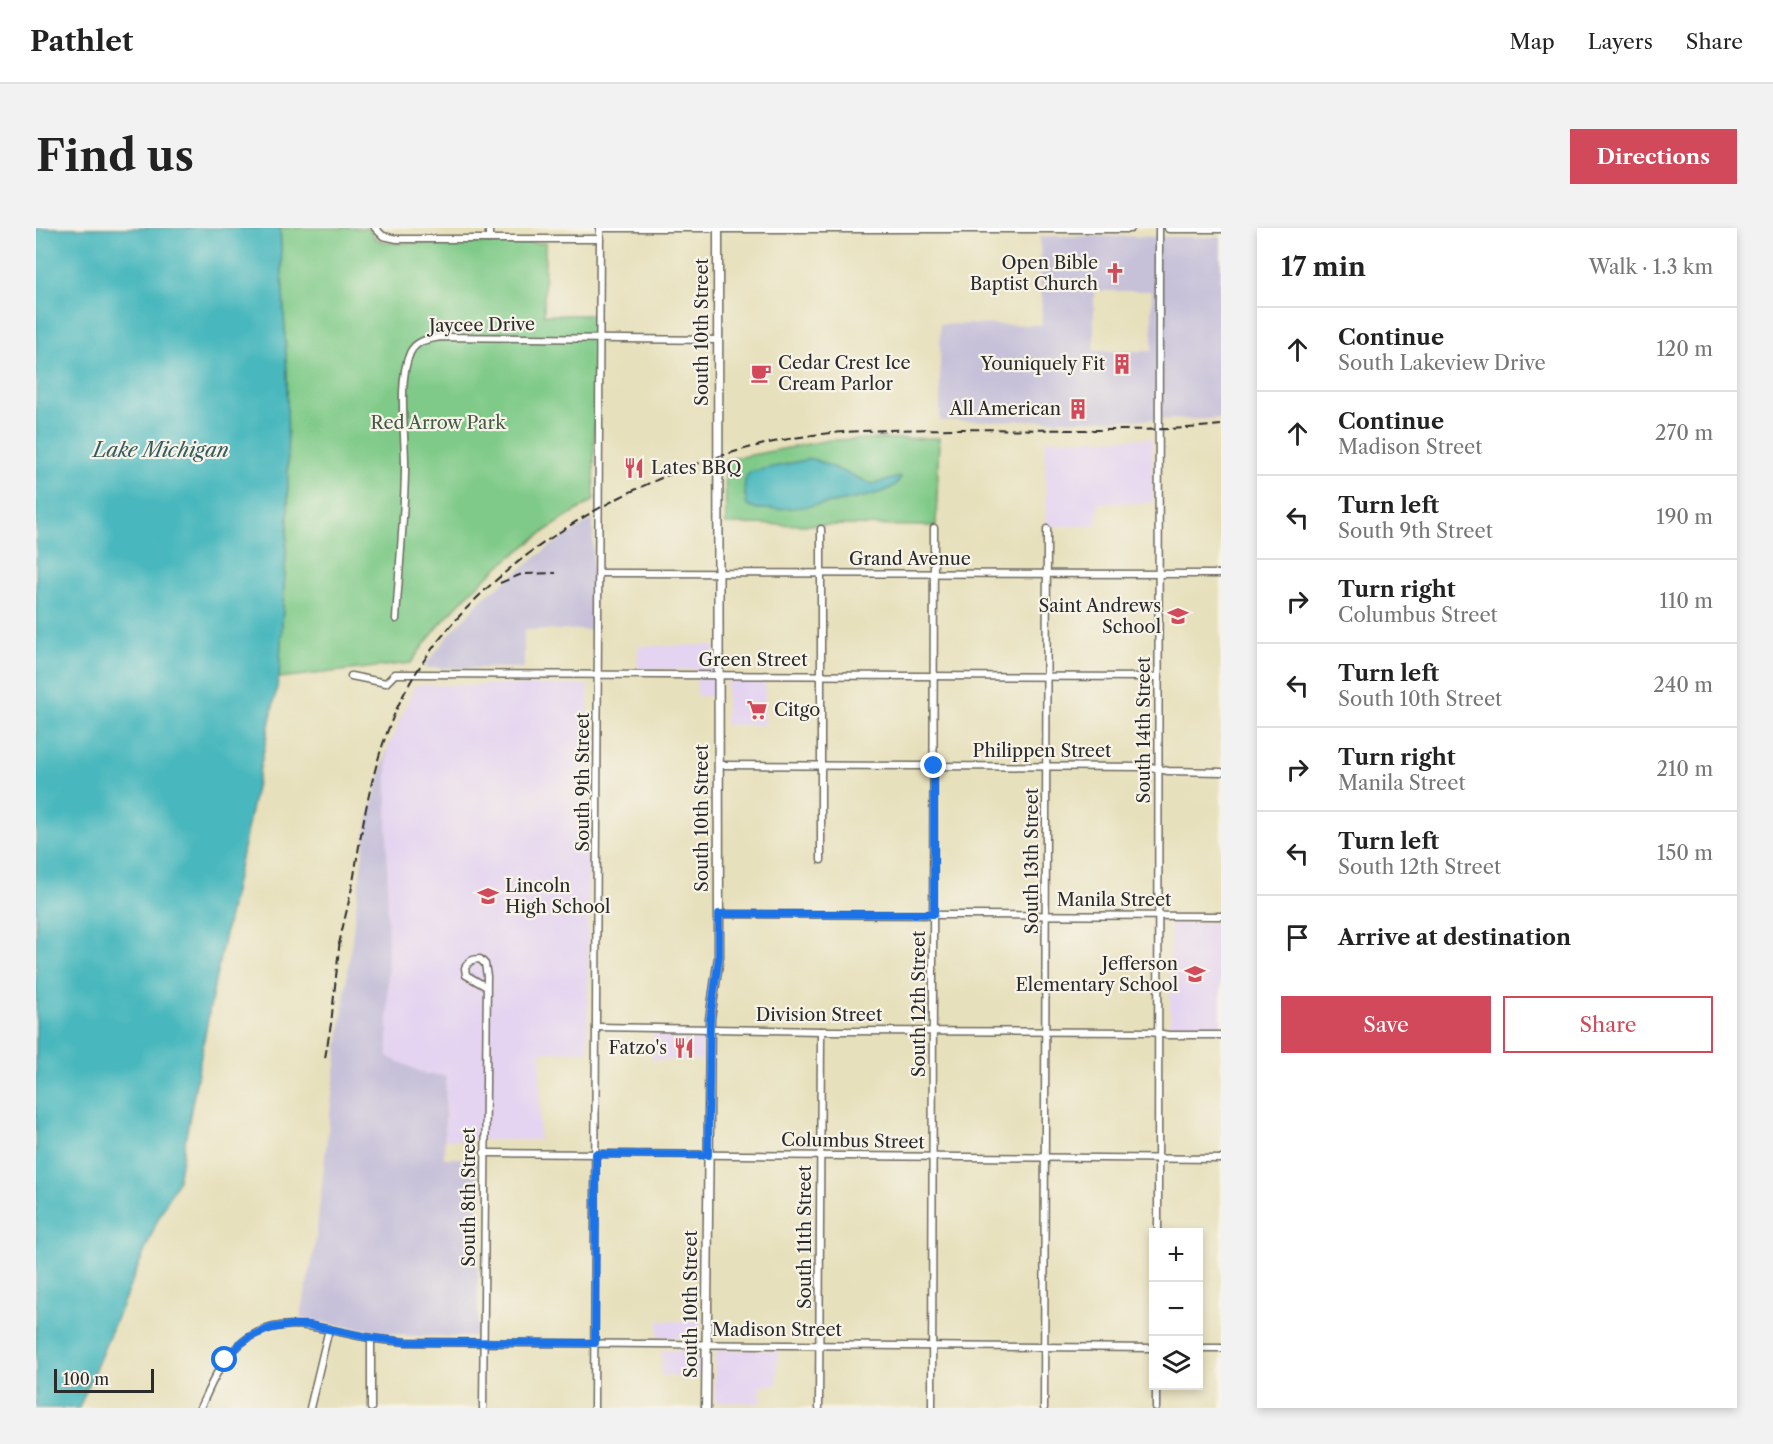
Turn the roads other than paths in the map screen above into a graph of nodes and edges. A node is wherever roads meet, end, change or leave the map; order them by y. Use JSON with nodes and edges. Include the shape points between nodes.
{"nodes":[{"id":1,"x":489,"y":228,"type":"edge"},
{"id":2,"x":600,"y":228,"type":"edge"},
{"id":3,"x":718,"y":228,"type":"edge"},
{"id":4,"x":820,"y":228,"type":"edge"},
{"id":5,"x":930,"y":228,"type":"edge"},
{"id":6,"x":1130,"y":228,"type":"edge"},
{"id":7,"x":1159,"y":228,"type":"edge"},
{"id":8,"x":1169,"y":228,"type":"edge"},
{"id":9,"x":1221,"y":228,"type":"edge"},
{"id":10,"x":377,"y":229,"type":"edge"},
{"id":11,"x":489,"y":239,"type":"junction"},
{"id":12,"x":600,"y":239,"type":"junction"},
{"id":13,"x":600,"y":340,"type":"junction"},
{"id":14,"x":718,"y":340,"type":"junction"},
{"id":15,"x":934,"y":528,"type":"dead end"},
{"id":16,"x":821,"y":529,"type":"dead end"},
{"id":17,"x":1047,"y":529,"type":"dead end"},
{"id":18,"x":599,"y":573,"type":"junction"},
{"id":19,"x":718,"y":573,"type":"junction"},
{"id":20,"x":934,"y":573,"type":"junction"},
{"id":21,"x":822,"y":574,"type":"junction"},
{"id":22,"x":1047,"y":574,"type":"junction"},
{"id":23,"x":1159,"y":574,"type":"junction"},
{"id":24,"x":1221,"y":574,"type":"edge"},
{"id":25,"x":396,"y":619,"type":"dead end"},
{"id":26,"x":598,"y":675,"type":"junction"},
{"id":27,"x":719,"y":675,"type":"junction"},
{"id":28,"x":820,"y":675,"type":"junction"},
{"id":29,"x":351,"y":676,"type":"dead end"},
{"id":30,"x":934,"y":676,"type":"junction"},
{"id":31,"x":1046,"y":676,"type":"junction"},
{"id":32,"x":1159,"y":677,"type":"junction"},
{"id":33,"x":719,"y":765,"type":"junction"},
{"id":34,"x":822,"y":765,"type":"junction"},
{"id":35,"x":934,"y":766,"type":"junction"},
{"id":36,"x":1047,"y":766,"type":"junction"},
{"id":37,"x":1159,"y":769,"type":"junction"},
{"id":38,"x":1221,"y":772,"type":"edge"},
{"id":39,"x":821,"y":860,"type":"dead end"},
{"id":40,"x":719,"y":914,"type":"junction"},
{"id":41,"x":934,"y":914,"type":"junction"},
{"id":42,"x":1047,"y":915,"type":"junction"},
{"id":43,"x":1159,"y":916,"type":"junction"},
{"id":44,"x":1221,"y":916,"type":"edge"},
{"id":45,"x":485,"y":986,"type":"junction"},
{"id":46,"x":597,"y":1027,"type":"junction"},
{"id":47,"x":710,"y":1029,"type":"junction"},
{"id":48,"x":934,"y":1030,"type":"junction"},
{"id":49,"x":821,"y":1031,"type":"junction"},
{"id":50,"x":1047,"y":1031,"type":"junction"},
{"id":51,"x":1159,"y":1033,"type":"junction"},
{"id":52,"x":1221,"y":1035,"type":"edge"},
{"id":53,"x":484,"y":1153,"type":"junction"},
{"id":54,"x":596,"y":1154,"type":"junction"},
{"id":55,"x":708,"y":1155,"type":"junction"},
{"id":56,"x":820,"y":1155,"type":"junction"},
{"id":57,"x":934,"y":1157,"type":"junction"},
{"id":58,"x":1046,"y":1157,"type":"junction"},
{"id":59,"x":1158,"y":1158,"type":"junction"},
{"id":60,"x":1221,"y":1159,"type":"edge"},
{"id":61,"x":1158,"y":1228,"type":"edge"},
{"id":62,"x":329,"y":1329,"type":"junction"},
{"id":63,"x":371,"y":1338,"type":"junction"},
{"id":64,"x":483,"y":1343,"type":"junction"},
{"id":65,"x":595,"y":1343,"type":"junction"},
{"id":66,"x":707,"y":1344,"type":"junction"},
{"id":67,"x":819,"y":1345,"type":"junction"},
{"id":68,"x":932,"y":1346,"type":"junction"},
{"id":69,"x":1044,"y":1347,"type":"junction"},
{"id":70,"x":1149,"y":1348,"type":"edge"},
{"id":71,"x":1203,"y":1348,"type":"edge"},
{"id":72,"x":1221,"y":1348,"type":"edge"},
{"id":73,"x":1156,"y":1390,"type":"edge"},
{"id":74,"x":200,"y":1408,"type":"edge"},
{"id":75,"x":310,"y":1408,"type":"edge"},
{"id":76,"x":370,"y":1408,"type":"edge"},
{"id":77,"x":483,"y":1408,"type":"edge"},
{"id":78,"x":594,"y":1408,"type":"edge"},
{"id":79,"x":706,"y":1408,"type":"edge"},
{"id":80,"x":819,"y":1408,"type":"edge"},
{"id":81,"x":932,"y":1408,"type":"edge"},
{"id":82,"x":1044,"y":1408,"type":"edge"},
{"id":83,"x":1156,"y":1408,"type":"edge"}],
"edges":[{"from":1,"to":11,"type":"street"},
{"from":2,"to":3,"type":"street"},
{"from":2,"to":12,"type":"street","name":"South 9th Street"},
{"from":3,"to":4,"type":"street"},
{"from":3,"to":14,"type":"street","name":"South 10th Street"},
{"from":4,"to":5,"type":"street"},
{"from":5,"to":6,"type":"street"},
{"from":7,"to":23,"type":"street","name":"South 14th Street"},
{"from":8,"to":9,"type":"street"},
{"from":10,"to":11,"type":"street","via":[[383,236],[397,239]]},
{"from":11,"to":12,"type":"street"},
{"from":12,"to":13,"type":"street","name":"South 9th Street"},
{"from":13,"to":14,"type":"street","name":"Jaycee Drive"},
{"from":13,"to":18,"type":"street","name":"South 9th Street"},
{"from":13,"to":25,"type":"street","name":"Jaycee Drive","via":[[441,337],[422,341],[411,350],[404,388],[405,472]]},
{"from":14,"to":19,"type":"street","name":"South 10th Street"},
{"from":15,"to":20,"type":"street","name":"South 12th Street"},
{"from":16,"to":21,"type":"street"},
{"from":17,"to":22,"type":"street","name":"South 13th Street"},
{"from":18,"to":19,"type":"street","name":"Grand Avenue"},
{"from":18,"to":26,"type":"street","name":"South 9th Street"},
{"from":19,"to":21,"type":"street","name":"Grand Avenue"},
{"from":19,"to":27,"type":"street","name":"South 10th Street"},
{"from":20,"to":21,"type":"street","name":"Grand Avenue"},
{"from":20,"to":22,"type":"street","name":"Grand Avenue"},
{"from":20,"to":30,"type":"street","name":"South 12th Street"},
{"from":21,"to":28,"type":"street"},
{"from":22,"to":23,"type":"street","name":"Grand Avenue"},
{"from":22,"to":31,"type":"street","name":"South 13th Street"},
{"from":23,"to":24,"type":"street","name":"Grand Avenue"},
{"from":23,"to":32,"type":"street","name":"South 14th Street"},
{"from":26,"to":27,"type":"street","name":"Green Street"},
{"from":26,"to":29,"type":"street","name":"Green Street","via":[[395,674],[386,683]]},
{"from":26,"to":46,"type":"street","name":"South 9th Street"},
{"from":27,"to":28,"type":"street","name":"Green Street"},
{"from":27,"to":33,"type":"street","name":"South 10th Street"},
{"from":28,"to":30,"type":"street","name":"Green Street"},
{"from":28,"to":34,"type":"street"},
{"from":30,"to":31,"type":"street","name":"Green Street"},
{"from":30,"to":35,"type":"street","name":"South 12th Street"},
{"from":31,"to":32,"type":"street","name":"Green Street"},
{"from":31,"to":36,"type":"street","name":"South 13th Street"},
{"from":32,"to":37,"type":"street","name":"South 14th Street"},
{"from":33,"to":34,"type":"street","name":"Philippen Street"},
{"from":33,"to":40,"type":"street","name":"South 10th Street"},
{"from":34,"to":35,"type":"street","name":"Philippen Street"},
{"from":34,"to":39,"type":"street"},
{"from":35,"to":36,"type":"street","name":"Philippen Street"},
{"from":35,"to":41,"type":"street","name":"South 12th Street"},
{"from":36,"to":37,"type":"street","name":"Philippen Street"},
{"from":36,"to":42,"type":"street","name":"South 13th Street"},
{"from":37,"to":38,"type":"street","name":"Philippen Street"},
{"from":37,"to":43,"type":"street","name":"South 14th Street"},
{"from":40,"to":41,"type":"street","name":"Manila Street"},
{"from":40,"to":47,"type":"street","name":"South 10th Street","via":[[719,957]]},
{"from":41,"to":42,"type":"street","name":"Manila Street"},
{"from":41,"to":48,"type":"street","name":"South 12th Street"},
{"from":42,"to":43,"type":"street","name":"Manila Street"},
{"from":42,"to":50,"type":"street","name":"South 13th Street"},
{"from":43,"to":44,"type":"street","name":"Manila Street"},
{"from":43,"to":51,"type":"street","name":"South 14th Street"},
{"from":45,"to":45,"type":"street","name":"South 8th Street","via":[[485,963],[480,959],[468,962],[466,975]]},
{"from":45,"to":53,"type":"street","name":"South 8th Street"},
{"from":46,"to":47,"type":"street","name":"Division Street"},
{"from":46,"to":54,"type":"street","name":"South 9th Street"},
{"from":47,"to":49,"type":"street","name":"Division Street"},
{"from":47,"to":55,"type":"street","name":"South 10th Street"},
{"from":48,"to":49,"type":"street","name":"Division Street"},
{"from":48,"to":50,"type":"street","name":"Division Street"},
{"from":48,"to":57,"type":"street","name":"South 12th Street"},
{"from":49,"to":56,"type":"street","name":"South 11th Street"},
{"from":50,"to":51,"type":"street","name":"Division Street"},
{"from":50,"to":58,"type":"street","name":"South 13th Street"},
{"from":51,"to":52,"type":"street","name":"Division Street"},
{"from":51,"to":59,"type":"street","name":"South 14th Street"},
{"from":53,"to":54,"type":"street","name":"Columbus Street"},
{"from":53,"to":64,"type":"street","name":"South 8th Street"},
{"from":54,"to":55,"type":"street","name":"Columbus Street"},
{"from":54,"to":65,"type":"street","name":"South 9th Street"},
{"from":55,"to":56,"type":"street","name":"Columbus Street"},
{"from":55,"to":66,"type":"street","name":"South 10th Street"},
{"from":56,"to":57,"type":"street","name":"Columbus Street"},
{"from":56,"to":67,"type":"street","name":"South 11th Street"},
{"from":57,"to":58,"type":"street","name":"Columbus Street"},
{"from":57,"to":68,"type":"street","name":"South 12th Street"},
{"from":58,"to":59,"type":"street","name":"Columbus Street"},
{"from":58,"to":69,"type":"street","name":"South 13th Street"},
{"from":59,"to":60,"type":"street","name":"Columbus Street"},
{"from":59,"to":61,"type":"street","name":"South 14th Street"},
{"from":62,"to":63,"type":"street","name":"Madison Street"},
{"from":62,"to":74,"type":"street","name":"Madison Street","via":[[287,1325],[248,1338],[225,1360]]},
{"from":62,"to":75,"type":"street"},
{"from":63,"to":64,"type":"street","name":"Madison Street"},
{"from":63,"to":76,"type":"street"},
{"from":64,"to":65,"type":"street","name":"Madison Street"},
{"from":64,"to":77,"type":"street","name":"South 8th Street"},
{"from":65,"to":66,"type":"street","name":"Madison Street"},
{"from":65,"to":78,"type":"street","name":"South 9th Street"},
{"from":66,"to":67,"type":"street","name":"Madison Street"},
{"from":66,"to":79,"type":"street","name":"South 10th Street"},
{"from":67,"to":68,"type":"street","name":"Madison Street"},
{"from":67,"to":80,"type":"street","name":"South 11th Street"},
{"from":68,"to":69,"type":"street","name":"Madison Street"},
{"from":68,"to":81,"type":"street","name":"South 12th Street"},
{"from":69,"to":70,"type":"street","name":"Madison Street"},
{"from":69,"to":82,"type":"street","name":"South 13th Street"},
{"from":71,"to":72,"type":"street"},
{"from":73,"to":83,"type":"street"}]}
